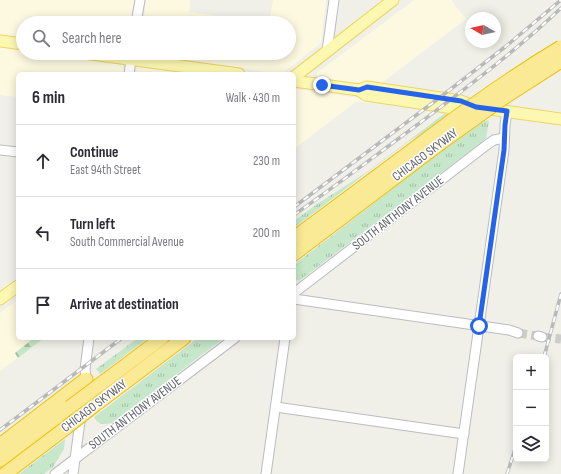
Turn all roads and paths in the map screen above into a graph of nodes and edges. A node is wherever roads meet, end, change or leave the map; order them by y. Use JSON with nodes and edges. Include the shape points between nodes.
{"nodes":[{"id":1,"x":140,"y":0,"type":"edge"},
{"id":2,"x":334,"y":0,"type":"edge"},
{"id":3,"x":393,"y":0,"type":"edge"},
{"id":4,"x":137,"y":16,"type":"edge"},
{"id":5,"x":0,"y":41,"type":"edge"},
{"id":6,"x":16,"y":43,"type":"edge"},
{"id":7,"x":561,"y":47,"type":"edge"},
{"id":8,"x":327,"y":51,"type":"junction"},
{"id":9,"x":131,"y":60,"type":"edge"},
{"id":10,"x":156,"y":60,"type":"edge"},
{"id":11,"x":561,"y":61,"type":"edge"},
{"id":12,"x":129,"y":72,"type":"edge"},
{"id":13,"x":227,"y":72,"type":"edge"},
{"id":14,"x":296,"y":75,"type":"edge"},
{"id":15,"x":296,"y":81,"type":"edge"},
{"id":16,"x":507,"y":111,"type":"junction"},
{"id":17,"x":561,"y":119,"type":"edge"},
{"id":18,"x":504,"y":138,"type":"junction"},
{"id":19,"x":434,"y":140,"type":"junction"},
{"id":20,"x":0,"y":150,"type":"edge"},
{"id":21,"x":16,"y":152,"type":"edge"},
{"id":22,"x":296,"y":237,"type":"edge"},
{"id":23,"x":296,"y":252,"type":"edge"},
{"id":24,"x":16,"y":287,"type":"edge"},
{"id":25,"x":296,"y":291,"type":"edge"},
{"id":26,"x":0,"y":299,"type":"edge"},
{"id":27,"x":296,"y":299,"type":"edge"},
{"id":28,"x":479,"y":326,"type":"junction"},
{"id":29,"x":515,"y":331,"type":"tunnel mouth"},
{"id":30,"x":89,"y":340,"type":"edge"},
{"id":31,"x":95,"y":340,"type":"edge"},
{"id":32,"x":159,"y":340,"type":"edge"},
{"id":33,"x":181,"y":340,"type":"edge"},
{"id":34,"x":232,"y":340,"type":"edge"},
{"id":35,"x":286,"y":340,"type":"edge"},
{"id":36,"x":86,"y":379,"type":"junction"},
{"id":37,"x":276,"y":407,"type":"junction"},
{"id":38,"x":464,"y":434,"type":"junction"},
{"id":39,"x":0,"y":445,"type":"edge"},
{"id":40,"x":75,"y":458,"type":"junction"},
{"id":41,"x":0,"y":460,"type":"edge"},
{"id":42,"x":5,"y":474,"type":"edge"},
{"id":43,"x":54,"y":474,"type":"edge"},
{"id":44,"x":73,"y":474,"type":"edge"},
{"id":45,"x":266,"y":474,"type":"edge"},
{"id":46,"x":458,"y":474,"type":"edge"}],
"edges":[{"from":1,"to":4,"type":"street"},
{"from":2,"to":8,"type":"street"},
{"from":3,"to":8,"type":"main road"},
{"from":5,"to":6,"type":"main road"},
{"from":7,"to":19,"type":"highway","name":"CHICAGO SKYWAY","bridge":true,"via":[[455,118]]},
{"from":8,"to":14,"type":"main road"},
{"from":9,"to":12,"type":"street"},
{"from":10,"to":13,"type":"main road"},
{"from":11,"to":19,"type":"highway","name":"CHICAGO SKYWAY","bridge":true},
{"from":15,"to":16,"type":"main road","via":[[359,90],[375,88]]},
{"from":16,"to":17,"type":"main road"},
{"from":16,"to":18,"type":"street"},
{"from":18,"to":25,"type":"street","name":"SOUTH ANTHONY AVENUE","via":[[488,144]]},
{"from":18,"to":28,"type":"street"},
{"from":19,"to":22,"type":"highway","name":"CHICAGO SKYWAY"},
{"from":19,"to":23,"type":"highway","name":"CHICAGO SKYWAY"},
{"from":20,"to":21,"type":"street"},
{"from":24,"to":26,"type":"main road"},
{"from":27,"to":28,"type":"street"},
{"from":28,"to":29,"type":"street"},
{"from":28,"to":38,"type":"street"},
{"from":30,"to":36,"type":"street"},
{"from":31,"to":36,"type":"street","via":[[91,370]]},
{"from":32,"to":41,"type":"highway","name":"CHICAGO SKYWAY","bridge":true},
{"from":33,"to":42,"type":"highway","name":"CHICAGO SKYWAY","bridge":true},
{"from":34,"to":40,"type":"street","name":"SOUTH ANTHONY AVENUE"},
{"from":35,"to":37,"type":"street"},
{"from":36,"to":39,"type":"highway"},
{"from":36,"to":40,"type":"street"},
{"from":37,"to":38,"type":"street"},
{"from":37,"to":45,"type":"street"},
{"from":38,"to":46,"type":"street"},
{"from":40,"to":43,"type":"street","name":"SOUTH ANTHONY AVENUE"},
{"from":40,"to":44,"type":"street"}]}
